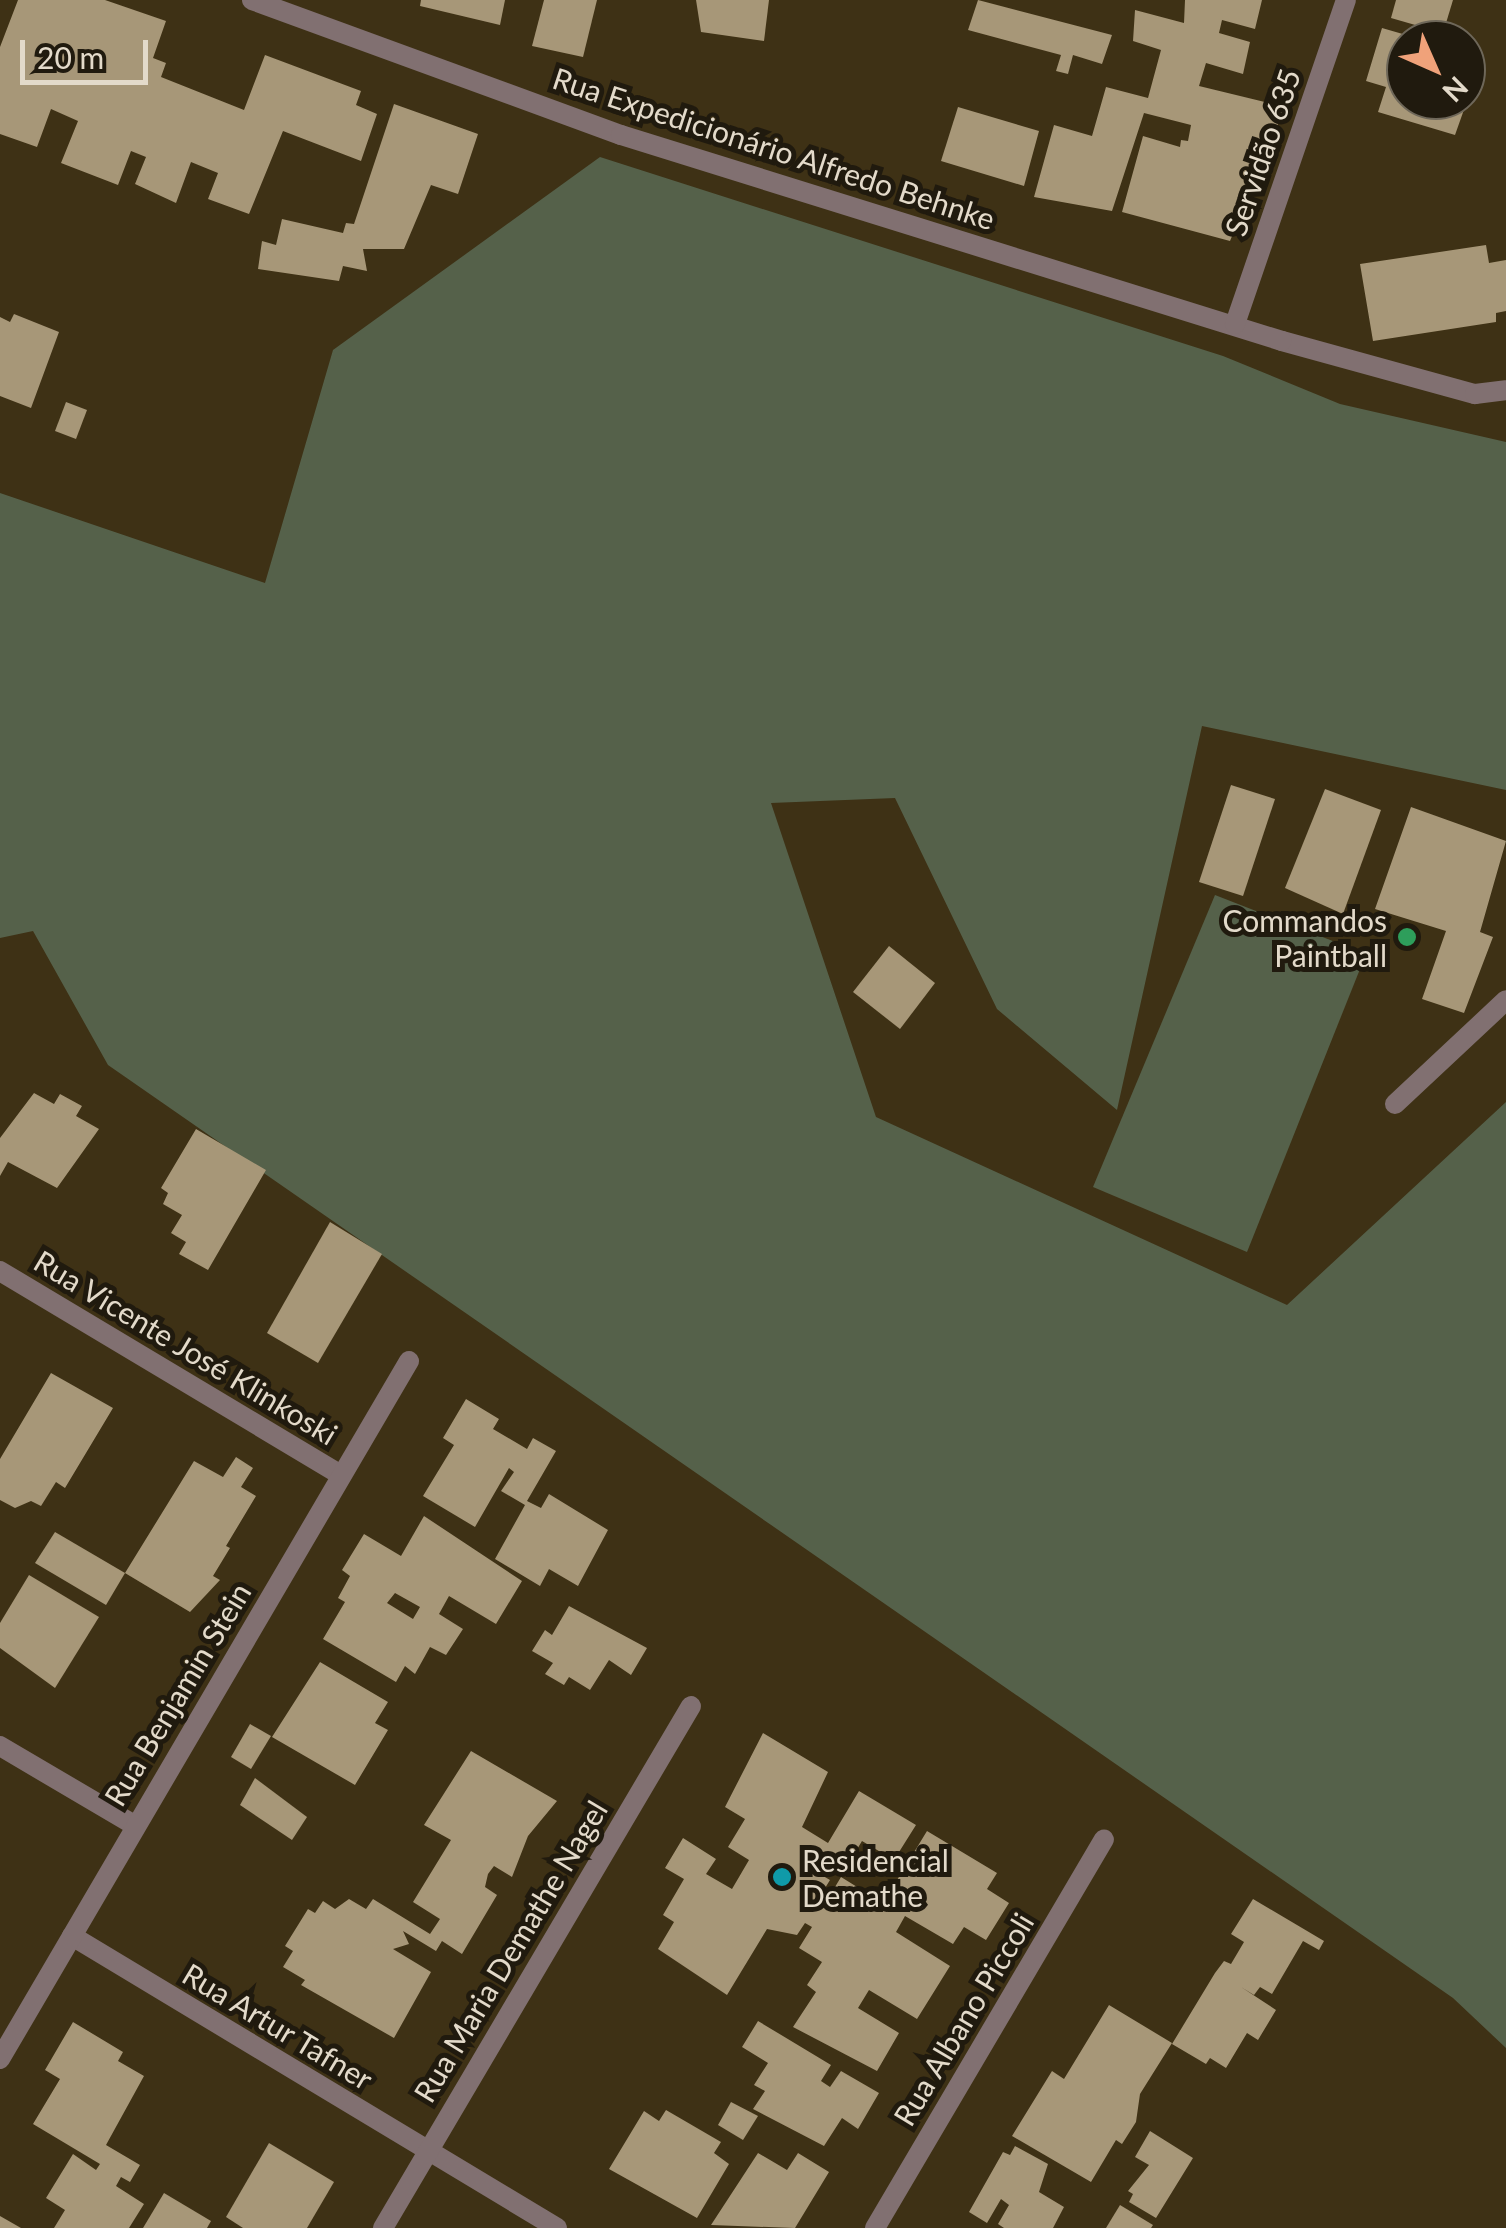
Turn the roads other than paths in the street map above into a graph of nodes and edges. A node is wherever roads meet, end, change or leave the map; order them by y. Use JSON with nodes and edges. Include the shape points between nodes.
{"nodes":[{"id":1,"x":252,"y":0,"type":"edge"},
{"id":2,"x":1346,"y":0,"type":"edge"},
{"id":3,"x":1235,"y":324,"type":"junction"},
{"id":4,"x":1506,"y":390,"type":"edge"},
{"id":5,"x":1506,"y":1000,"type":"edge"},
{"id":6,"x":1395,"y":1104,"type":"dead end"},
{"id":7,"x":0,"y":1271,"type":"edge"},
{"id":8,"x":409,"y":1361,"type":"dead end"},
{"id":9,"x":341,"y":1475,"type":"junction"},
{"id":10,"x":690,"y":1706,"type":"dead end"},
{"id":11,"x":0,"y":1746,"type":"edge"},
{"id":12,"x":134,"y":1826,"type":"junction"},
{"id":13,"x":1104,"y":1840,"type":"dead end"},
{"id":14,"x":72,"y":1936,"type":"junction"},
{"id":15,"x":0,"y":2059,"type":"edge"},
{"id":16,"x":427,"y":2151,"type":"junction"},
{"id":17,"x":383,"y":2228,"type":"edge"},
{"id":18,"x":557,"y":2228,"type":"edge"},
{"id":19,"x":875,"y":2228,"type":"edge"}],
"edges":[{"from":1,"to":3,"type":"street","name":"Rua Expedicionário Alfredo Behnke","via":[[621,135]]},
{"from":2,"to":3,"type":"street","name":"Servidão 635"},
{"from":3,"to":4,"type":"street","name":"Rua Expedicionário Alfredo Behnke","via":[[1475,394]]},
{"from":5,"to":6,"type":"street"},
{"from":7,"to":9,"type":"street","name":"Rua Vicente José Klinkoski"},
{"from":8,"to":9,"type":"street","name":"Rua Benjamin Stein"},
{"from":9,"to":12,"type":"street","name":"Rua Benjamin Stein"},
{"from":10,"to":16,"type":"street","name":"Rua Maria Demathe Nagel"},
{"from":11,"to":12,"type":"street"},
{"from":12,"to":14,"type":"street","name":"Rua Benjamin Stein"},
{"from":13,"to":19,"type":"street","name":"Rua Albano Piccoli"},
{"from":14,"to":15,"type":"street","name":"Rua Benjamin Stein"},
{"from":14,"to":16,"type":"street","name":"Rua Artur Tafner"},
{"from":16,"to":17,"type":"street","name":"Rua Maria Demathe Nagel"},
{"from":16,"to":18,"type":"street","name":"Rua Artur Tafner"}]}
